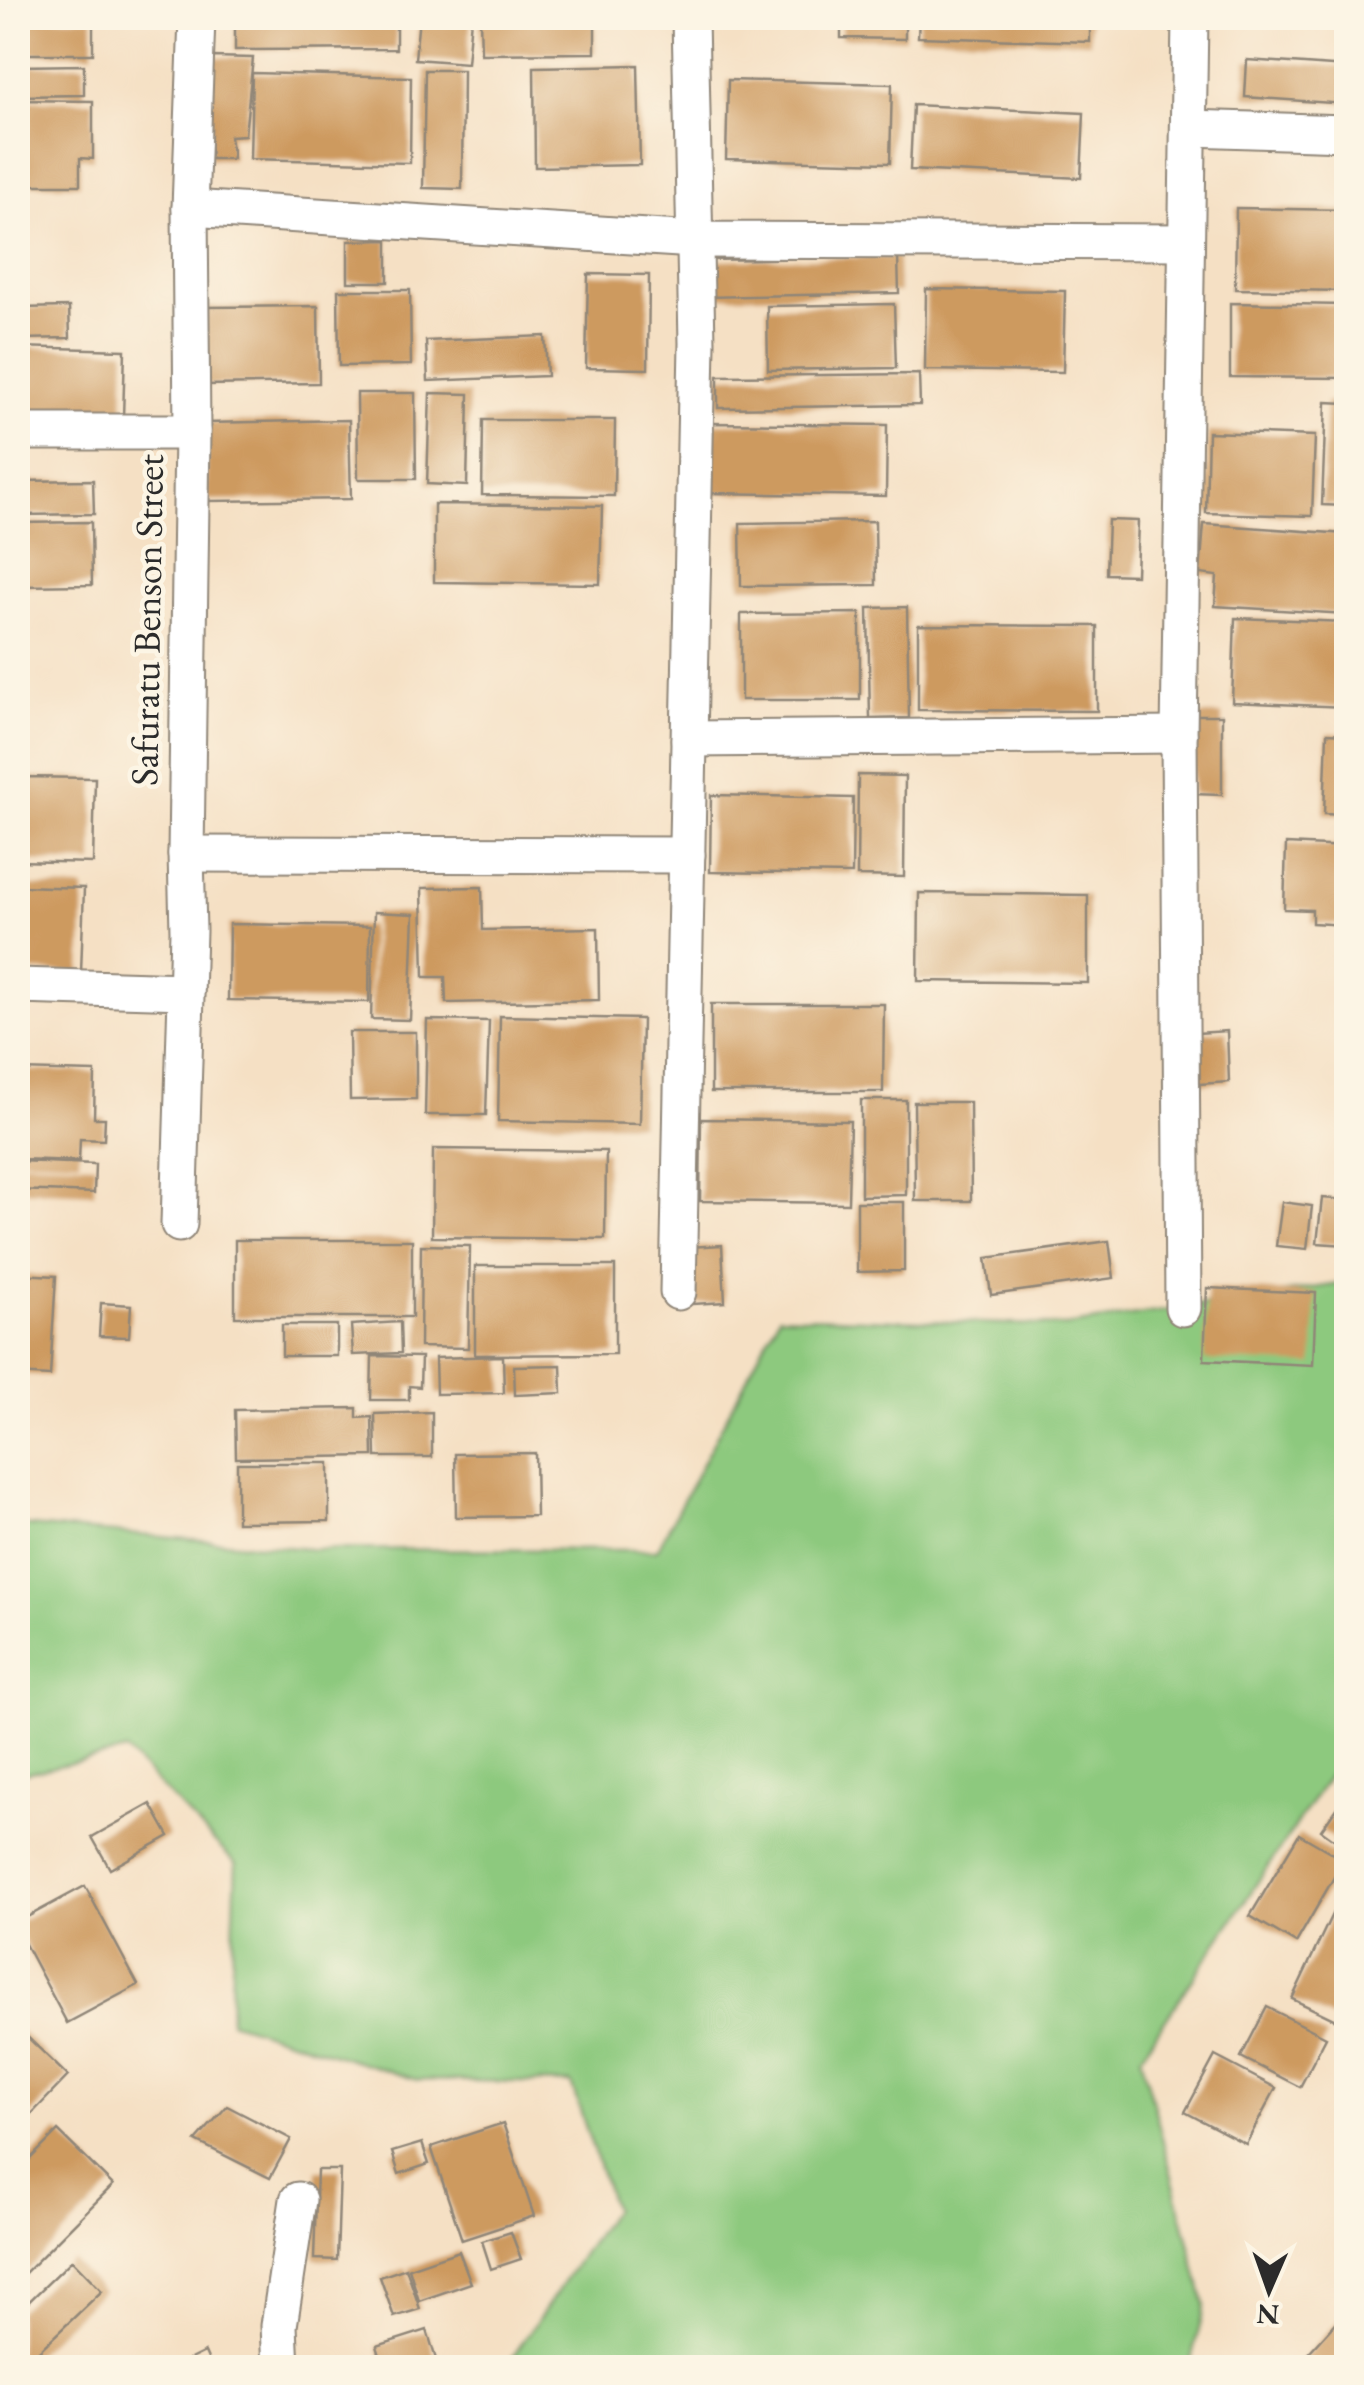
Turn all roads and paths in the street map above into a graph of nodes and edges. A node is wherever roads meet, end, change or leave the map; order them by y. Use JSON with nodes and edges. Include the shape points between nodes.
{"nodes":[{"id":1,"x":197,"y":18,"type":"edge"},
{"id":2,"x":690,"y":18,"type":"edge"},
{"id":3,"x":1190,"y":18,"type":"edge"},
{"id":4,"x":1190,"y":128,"type":"junction"},
{"id":5,"x":1346,"y":134,"type":"edge"},
{"id":6,"x":190,"y":208,"type":"junction"},
{"id":7,"x":695,"y":240,"type":"junction"},
{"id":8,"x":1186,"y":242,"type":"junction"},
{"id":9,"x":18,"y":432,"type":"edge"},
{"id":10,"x":192,"y":432,"type":"junction"},
{"id":11,"x":1179,"y":734,"type":"junction"},
{"id":12,"x":689,"y":739,"type":"junction"},
{"id":13,"x":186,"y":854,"type":"junction"},
{"id":14,"x":687,"y":855,"type":"junction"},
{"id":15,"x":18,"y":986,"type":"edge"},
{"id":16,"x":186,"y":991,"type":"junction"},
{"id":17,"x":179,"y":1224,"type":"dead end"},
{"id":18,"x":678,"y":1292,"type":"dead end"},
{"id":19,"x":1183,"y":1308,"type":"dead end"},
{"id":20,"x":298,"y":2200,"type":"dead end"},
{"id":21,"x":281,"y":2368,"type":"edge"}],
"edges":[{"from":1,"to":6,"type":"street","name":"Safuratu Benson Street"},
{"from":2,"to":7,"type":"street"},
{"from":3,"to":4,"type":"street"},
{"from":4,"to":5,"type":"street"},
{"from":4,"to":8,"type":"street"},
{"from":6,"to":7,"type":"street"},
{"from":6,"to":10,"type":"street","name":"Safuratu Benson Street"},
{"from":7,"to":8,"type":"street"},
{"from":7,"to":12,"type":"street"},
{"from":8,"to":11,"type":"street"},
{"from":9,"to":10,"type":"street"},
{"from":10,"to":13,"type":"street","name":"Safuratu Benson Street"},
{"from":11,"to":12,"type":"street"},
{"from":11,"to":19,"type":"street"},
{"from":12,"to":14,"type":"street"},
{"from":13,"to":14,"type":"street"},
{"from":13,"to":16,"type":"street","name":"Safuratu Benson Street"},
{"from":14,"to":18,"type":"street"},
{"from":15,"to":16,"type":"street"},
{"from":16,"to":17,"type":"street","name":"Safuratu Benson Street"},
{"from":20,"to":21,"type":"street","via":[[279,2326]]}]}
